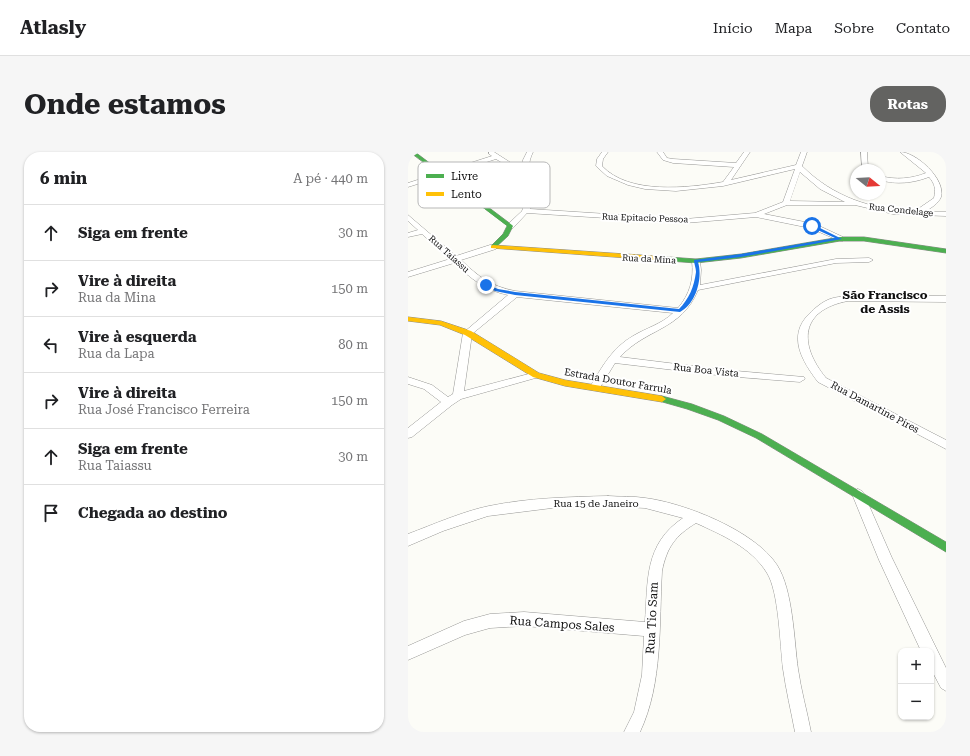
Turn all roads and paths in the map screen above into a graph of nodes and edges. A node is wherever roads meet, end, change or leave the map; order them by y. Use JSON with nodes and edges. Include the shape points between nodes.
{"nodes":[{"id":1,"x":412,"y":152,"type":"edge"},
{"id":2,"x":489,"y":152,"type":"edge"},
{"id":3,"x":530,"y":152,"type":"edge"},
{"id":4,"x":605,"y":152,"type":"edge"},
{"id":5,"x":660,"y":152,"type":"edge"},
{"id":6,"x":745,"y":152,"type":"edge"},
{"id":7,"x":804,"y":152,"type":"edge"},
{"id":8,"x":864,"y":152,"type":"edge"},
{"id":9,"x":903,"y":152,"type":"edge"},
{"id":10,"x":497,"y":157,"type":"junction"},
{"id":11,"x":425,"y":162,"type":"edge"},
{"id":12,"x":482,"y":162,"type":"edge"},
{"id":13,"x":505,"y":162,"type":"edge"},
{"id":14,"x":526,"y":162,"type":"edge"},
{"id":15,"x":738,"y":164,"type":"junction"},
{"id":16,"x":865,"y":164,"type":"edge"},
{"id":17,"x":799,"y":166,"type":"junction"},
{"id":18,"x":930,"y":174,"type":"junction"},
{"id":19,"x":886,"y":180,"type":"edge"},
{"id":20,"x":418,"y":182,"type":"edge"},
{"id":21,"x":726,"y":183,"type":"junction"},
{"id":22,"x":408,"y":185,"type":"edge"},
{"id":23,"x":786,"y":203,"type":"junction"},
{"id":24,"x":856,"y":204,"type":"junction"},
{"id":25,"x":486,"y":208,"type":"edge"},
{"id":26,"x":526,"y":208,"type":"edge"},
{"id":27,"x":525,"y":211,"type":"junction"},
{"id":28,"x":916,"y":213,"type":"junction"},
{"id":29,"x":946,"y":214,"type":"edge"},
{"id":30,"x":756,"y":215,"type":"junction"},
{"id":31,"x":408,"y":217,"type":"edge"},
{"id":32,"x":510,"y":226,"type":"junction"},
{"id":33,"x":423,"y":231,"type":"junction"},
{"id":34,"x":408,"y":235,"type":"edge"},
{"id":35,"x":840,"y":239,"type":"junction"},
{"id":36,"x":493,"y":247,"type":"junction"},
{"id":37,"x":946,"y":250,"type":"edge"},
{"id":38,"x":456,"y":260,"type":"junction"},
{"id":39,"x":870,"y":260,"type":"dead end"},
{"id":40,"x":696,"y":261,"type":"junction"},
{"id":41,"x":408,"y":275,"type":"edge"},
{"id":42,"x":695,"y":288,"type":"junction"},
{"id":43,"x":515,"y":294,"type":"junction"},
{"id":44,"x":946,"y":299,"type":"edge"},
{"id":45,"x":680,"y":311,"type":"junction"},
{"id":46,"x":408,"y":319,"type":"edge"},
{"id":47,"x":468,"y":333,"type":"junction"},
{"id":48,"x":611,"y":360,"type":"junction"},
{"id":49,"x":536,"y":375,"type":"junction"},
{"id":50,"x":800,"y":379,"type":"dead end"},
{"id":51,"x":408,"y":380,"type":"edge"},
{"id":52,"x":596,"y":387,"type":"junction"},
{"id":53,"x":458,"y":396,"type":"junction"},
{"id":54,"x":448,"y":402,"type":"junction"},
{"id":55,"x":408,"y":434,"type":"edge"},
{"id":56,"x":946,"y":445,"type":"edge"},
{"id":57,"x":858,"y":494,"type":"junction"},
{"id":58,"x":694,"y":517,"type":"junction"},
{"id":59,"x":408,"y":540,"type":"edge"},
{"id":60,"x":946,"y":547,"type":"edge"},
{"id":61,"x":651,"y":630,"type":"junction"},
{"id":62,"x":928,"y":648,"type":"edge"},
{"id":63,"x":408,"y":653,"type":"edge"},
{"id":64,"x":934,"y":660,"type":"edge"},
{"id":65,"x":946,"y":683,"type":"edge"},
{"id":66,"x":632,"y":732,"type":"edge"},
{"id":67,"x":803,"y":732,"type":"edge"}],
"edges":[{"from":1,"to":11,"type":"street"},
{"from":2,"to":10,"type":"street"},
{"from":3,"to":14,"type":"street"},
{"from":4,"to":21,"type":"street","via":[[599,166],[604,173],[637,186],[672,190]]},
{"from":5,"to":15,"type":"street","via":[[665,159],[673,161]]},
{"from":6,"to":15,"type":"street"},
{"from":7,"to":17,"type":"street"},
{"from":8,"to":16,"type":"street"},
{"from":9,"to":18,"type":"street"},
{"from":10,"to":12,"type":"street"},
{"from":10,"to":13,"type":"street"},
{"from":15,"to":21,"type":"street"},
{"from":17,"to":21,"type":"street"},
{"from":17,"to":23,"type":"street"},
{"from":17,"to":24,"type":"street","name":"Rua Condelage","via":[[819,186]]},
{"from":18,"to":19,"type":"street","via":[[911,181]]},
{"from":18,"to":28,"type":"street","via":[[939,189],[937,198]]},
{"from":20,"to":22,"type":"street"},
{"from":23,"to":24,"type":"street","name":"Rua Condelage"},
{"from":23,"to":30,"type":"street","name":"Rua Epitacio Pessoa"},
{"from":24,"to":28,"type":"street","name":"Rua Condelage"},
{"from":25,"to":32,"type":"street"},
{"from":26,"to":27,"type":"street"},
{"from":27,"to":30,"type":"street","name":"Rua Epitacio Pessoa","via":[[685,221]]},
{"from":27,"to":32,"type":"street"},
{"from":28,"to":29,"type":"street","name":"Rua Condelage"},
{"from":30,"to":35,"type":"street","via":[[812,226]]},
{"from":31,"to":33,"type":"street","name":"Rua Taiassu"},
{"from":32,"to":36,"type":"street","via":[[506,235]]},
{"from":33,"to":34,"type":"street"},
{"from":33,"to":38,"type":"street","name":"Rua Taiassu"},
{"from":35,"to":37,"type":"street","name":"Rua da Mina","via":[[864,239]]},
{"from":35,"to":40,"type":"street","name":"Rua da Mina"},
{"from":36,"to":38,"type":"street"},
{"from":36,"to":40,"type":"street","name":"Rua da Mina"},
{"from":38,"to":41,"type":"street"},
{"from":38,"to":43,"type":"street","name":"Rua Taiassu","via":[[486,285]]},
{"from":39,"to":42,"type":"street","via":[[836,261]]},
{"from":40,"to":42,"type":"street","via":[[698,270]]},
{"from":42,"to":45,"type":"street"},
{"from":43,"to":45,"type":"street","name":"Rua Taiassu"},
{"from":43,"to":47,"type":"street"},
{"from":44,"to":56,"type":"street","name":"Rua Damartine Pires","via":[[832,300],[806,322],[802,336],[804,350],[811,366],[822,380]]},
{"from":45,"to":48,"type":"street","via":[[667,322],[626,344]]},
{"from":46,"to":47,"type":"street","name":"Estrada Doutor Farrula","via":[[441,323]]},
{"from":47,"to":49,"type":"street","name":"Estrada Doutor Farrula"},
{"from":47,"to":53,"type":"street"},
{"from":48,"to":50,"type":"street","name":"Rua Boa Vista"},
{"from":48,"to":52,"type":"street"},
{"from":49,"to":52,"type":"street","name":"Estrada Doutor Farrula","via":[[565,383]]},
{"from":49,"to":53,"type":"street"},
{"from":51,"to":54,"type":"street","via":[[428,387]]},
{"from":52,"to":57,"type":"street","name":"Estrada Doutor Farrula","via":[[659,398],[721,418],[759,436]]},
{"from":53,"to":54,"type":"street"},
{"from":54,"to":55,"type":"street"},
{"from":57,"to":60,"type":"street","name":"Estrada Doutor Farrula"},
{"from":57,"to":62,"type":"street"},
{"from":58,"to":59,"type":"street","name":"Rua 15 de Janeiro","via":[[644,503],[552,503],[488,511]]},
{"from":58,"to":61,"type":"street","name":"Rua Tio Sam","via":[[670,534],[658,556]]},
{"from":58,"to":67,"type":"street","name":"Rua 15 de Janeiro","via":[[734,535],[759,553],[773,570],[781,591],[790,671]]},
{"from":61,"to":63,"type":"street","name":"Rua Campos Sales","via":[[524,619],[490,621],[464,628]]},
{"from":61,"to":66,"type":"street","name":"Rua Tio Sam","via":[[649,676],[641,713]]},
{"from":64,"to":65,"type":"street"}]}
